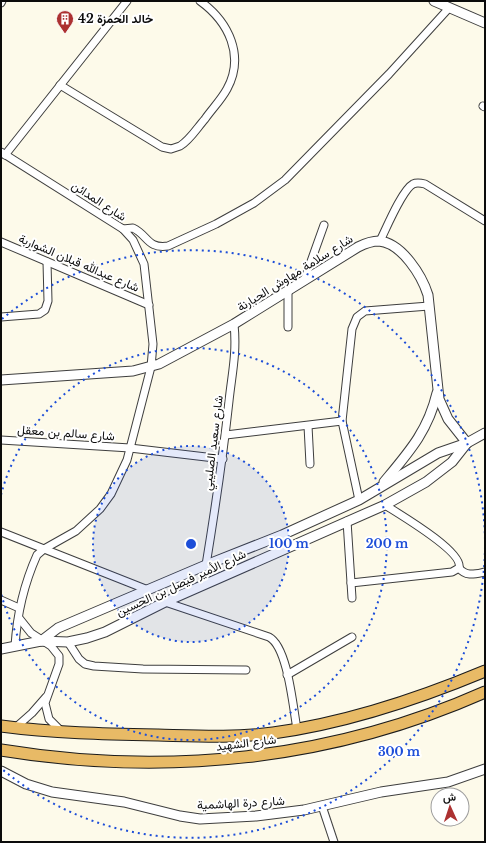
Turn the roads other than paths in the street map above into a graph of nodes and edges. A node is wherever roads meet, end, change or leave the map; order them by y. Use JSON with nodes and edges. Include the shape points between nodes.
{"nodes":[{"id":1,"x":127,"y":1,"type":"edge"},
{"id":2,"x":200,"y":1,"type":"edge"},
{"id":3,"x":434,"y":1,"type":"edge"},
{"id":4,"x":449,"y":8,"type":"junction"},
{"id":5,"x":485,"y":23,"type":"edge"},
{"id":6,"x":60,"y":85,"type":"junction"},
{"id":7,"x":3,"y":153,"type":"edge"},
{"id":8,"x":485,"y":221,"type":"edge"},
{"id":9,"x":324,"y":225,"type":"dead end"},
{"id":10,"x":123,"y":229,"type":"junction"},
{"id":11,"x":380,"y":241,"type":"junction"},
{"id":12,"x":1,"y":242,"type":"edge"},
{"id":13,"x":47,"y":262,"type":"junction"},
{"id":14,"x":304,"y":281,"type":"junction"},
{"id":15,"x":288,"y":291,"type":"junction"},
{"id":16,"x":149,"y":305,"type":"junction"},
{"id":17,"x":429,"y":306,"type":"junction"},
{"id":18,"x":1,"y":317,"type":"edge"},
{"id":19,"x":234,"y":324,"type":"junction"},
{"id":20,"x":288,"y":327,"type":"dead end"},
{"id":21,"x":151,"y":367,"type":"junction"},
{"id":22,"x":1,"y":380,"type":"edge"},
{"id":23,"x":438,"y":392,"type":"junction"},
{"id":24,"x":342,"y":421,"type":"junction"},
{"id":25,"x":308,"y":426,"type":"junction"},
{"id":26,"x":485,"y":433,"type":"edge"},
{"id":27,"x":226,"y":435,"type":"junction"},
{"id":28,"x":1,"y":440,"type":"edge"},
{"id":29,"x":467,"y":443,"type":"junction"},
{"id":30,"x":130,"y":448,"type":"junction"},
{"id":31,"x":223,"y":459,"type":"junction"},
{"id":32,"x":310,"y":464,"type":"dead end"},
{"id":33,"x":379,"y":487,"type":"junction"},
{"id":34,"x":359,"y":500,"type":"junction"},
{"id":35,"x":385,"y":504,"type":"junction"},
{"id":36,"x":347,"y":521,"type":"junction"},
{"id":37,"x":1,"y":532,"type":"edge"},
{"id":38,"x":44,"y":549,"type":"junction"},
{"id":39,"x":206,"y":564,"type":"junction"},
{"id":40,"x":459,"y":568,"type":"junction"},
{"id":41,"x":485,"y":572,"type":"edge"},
{"id":42,"x":351,"y":583,"type":"junction"},
{"id":43,"x":148,"y":590,"type":"junction"},
{"id":44,"x":352,"y":598,"type":"dead end"},
{"id":45,"x":1,"y":600,"type":"edge"},
{"id":46,"x":165,"y":602,"type":"junction"},
{"id":47,"x":19,"y":608,"type":"junction"},
{"id":48,"x":19,"y":618,"type":"junction"},
{"id":49,"x":352,"y":637,"type":"dead end"},
{"id":50,"x":42,"y":641,"type":"junction"},
{"id":51,"x":68,"y":642,"type":"junction"},
{"id":52,"x":15,"y":646,"type":"junction"},
{"id":53,"x":1,"y":649,"type":"edge"},
{"id":54,"x":246,"y":670,"type":"dead end"},
{"id":55,"x":485,"y":670,"type":"edge"},
{"id":56,"x":287,"y":675,"type":"junction"},
{"id":57,"x":485,"y":692,"type":"edge"},
{"id":58,"x":47,"y":695,"type":"junction"},
{"id":59,"x":1,"y":726,"type":"edge"},
{"id":60,"x":15,"y":728,"type":"junction"},
{"id":61,"x":297,"y":729,"type":"junction"},
{"id":62,"x":60,"y":731,"type":"junction"},
{"id":63,"x":1,"y":750,"type":"edge"},
{"id":64,"x":485,"y":769,"type":"edge"},
{"id":65,"x":1,"y":771,"type":"edge"},
{"id":66,"x":322,"y":806,"type":"junction"},
{"id":67,"x":334,"y":842,"type":"edge"}],
"edges":[{"from":1,"to":6,"type":"street"},
{"from":2,"to":6,"type":"street","via":[[218,16],[226,27],[234,48],[234,69],[223,96],[180,146],[171,149],[162,147]]},
{"from":3,"to":4,"type":"street"},
{"from":4,"to":5,"type":"street"},
{"from":4,"to":10,"type":"street","via":[[308,158],[285,180],[258,200],[216,224],[168,246],[152,245],[133,228]]},
{"from":6,"to":7,"type":"street"},
{"from":7,"to":10,"type":"street","name":"شارع المدائن"},
{"from":8,"to":11,"type":"street","via":[[418,182],[408,188]]},
{"from":9,"to":14,"type":"street"},
{"from":10,"to":16,"type":"street","name":"شارع المدائن","via":[[133,240],[144,264]]},
{"from":11,"to":14,"type":"street","name":"شارع سلامة مهاوش الحبارنة","via":[[358,247]]},
{"from":11,"to":17,"type":"street","via":[[397,250],[414,266],[425,287]]},
{"from":12,"to":13,"type":"street","name":"شارع عبدالله قبلان الشواربة"},
{"from":13,"to":16,"type":"street","name":"شارع عبدالله قبلان الشواربة"},
{"from":13,"to":18,"type":"street","via":[[48,301],[45,310],[39,314]]},
{"from":14,"to":15,"type":"street","name":"شارع سلامة مهاوش الحبارنة"},
{"from":15,"to":19,"type":"street","name":"شارع سلامة مهاوش الحبارنة"},
{"from":15,"to":20,"type":"street"},
{"from":16,"to":21,"type":"street","name":"شارع المدائن","via":[[153,344]]},
{"from":17,"to":23,"type":"street"},
{"from":17,"to":24,"type":"street","via":[[366,311],[357,317],[352,330]]},
{"from":19,"to":21,"type":"street","name":"شارع سلامة مهاوش الحبارنة"},
{"from":19,"to":27,"type":"street","name":"شارع سعيد الصليبي","via":[[236,352]]},
{"from":21,"to":22,"type":"street","name":"شارع سلامة مهاوش الحبارنة","via":[[133,371]]},
{"from":21,"to":30,"type":"street","name":"شارع المدائن"},
{"from":23,"to":29,"type":"street","via":[[444,412]]},
{"from":23,"to":33,"type":"street","via":[[424,430],[412,449]]},
{"from":24,"to":25,"type":"street"},
{"from":24,"to":34,"type":"street"},
{"from":25,"to":27,"type":"street"},
{"from":25,"to":32,"type":"street"},
{"from":26,"to":29,"type":"street","name":"شارع الأمير فيصل بن الحسين"},
{"from":27,"to":31,"type":"street","name":"شارع سعيد الصليبي"},
{"from":28,"to":30,"type":"street","name":"شارع سالم بن معقل"},
{"from":29,"to":33,"type":"street","name":"شارع الأمير فيصل بن الحسين","via":[[438,453]]},
{"from":29,"to":35,"type":"street","name":"شارع الأمير فيصل بن الحسين","via":[[452,462],[426,482]]},
{"from":30,"to":31,"type":"street","name":"شارع سالم بن معقل"},
{"from":30,"to":38,"type":"street","name":"شارع المدائن","via":[[124,468],[106,502],[76,531]]},
{"from":31,"to":39,"type":"street","name":"شارع سعيد الصليبي"},
{"from":33,"to":34,"type":"street","name":"شارع الأمير فيصل بن الحسين"},
{"from":34,"to":39,"type":"street","name":"شارع الأمير فيصل بن الحسين","via":[[282,535]]},
{"from":35,"to":36,"type":"street","name":"شارع الأمير فيصل بن الحسين"},
{"from":35,"to":40,"type":"street","via":[[447,547],[458,559]]},
{"from":36,"to":42,"type":"street"},
{"from":36,"to":46,"type":"street","name":"شارع الأمير فيصل بن الحسين"},
{"from":37,"to":38,"type":"street"},
{"from":38,"to":43,"type":"street"},
{"from":38,"to":47,"type":"street","via":[[37,555],[33,564]]},
{"from":39,"to":43,"type":"street","name":"شارع الأمير فيصل بن الحسين"},
{"from":40,"to":41,"type":"street","via":[[469,574]]},
{"from":40,"to":42,"type":"street","via":[[452,572]]},
{"from":42,"to":44,"type":"street"},
{"from":43,"to":50,"type":"street","name":"شارع الأمير فيصل بن الحسين","via":[[58,628]]},
{"from":45,"to":47,"type":"street"},
{"from":46,"to":51,"type":"street","name":"شارع الأمير فيصل بن الحسين","via":[[96,635]]},
{"from":46,"to":56,"type":"street","via":[[272,639],[280,649]]},
{"from":47,"to":48,"type":"street"},
{"from":48,"to":50,"type":"street","via":[[31,633]]},
{"from":48,"to":52,"type":"street"},
{"from":49,"to":56,"type":"street"},
{"from":50,"to":51,"type":"street","name":"شارع الأمير فيصل بن الحسين"},
{"from":50,"to":52,"type":"street","name":"شارع الأمير فيصل بن الحسين"},
{"from":50,"to":58,"type":"street","via":[[54,649],[59,660]]},
{"from":51,"to":54,"type":"street","via":[[78,659],[94,666]]},
{"from":52,"to":53,"type":"street","name":"شارع الأمير فيصل بن الحسين"},
{"from":55,"to":61,"type":"highway","name":"شارع الشهيد","via":[[383,708]]},
{"from":56,"to":61,"type":"street"},
{"from":57,"to":63,"type":"highway","name":"شارع الشهيد","via":[[361,736],[303,749],[260,755],[206,761],[108,762],[60,759]]},
{"from":58,"to":60,"type":"street"},
{"from":58,"to":62,"type":"street","via":[[46,711]]},
{"from":59,"to":60,"type":"highway","name":"شارع الشهيد"},
{"from":60,"to":62,"type":"highway","name":"شارع الشهيد"},
{"from":61,"to":62,"type":"highway","name":"شارع الشهيد","via":[[223,737]]},
{"from":64,"to":66,"type":"street","name":"شارع درة الهاشمية","via":[[448,782],[381,792]]},
{"from":65,"to":66,"type":"street","name":"شارع درة الهاشمية","via":[[43,790],[124,802],[187,818],[256,816]]},
{"from":66,"to":67,"type":"street"}]}
